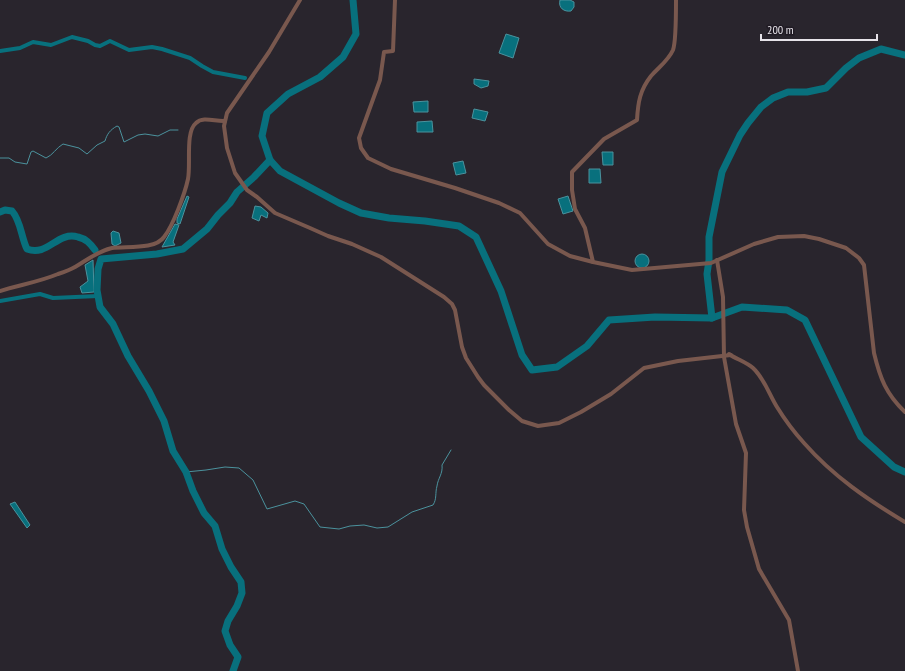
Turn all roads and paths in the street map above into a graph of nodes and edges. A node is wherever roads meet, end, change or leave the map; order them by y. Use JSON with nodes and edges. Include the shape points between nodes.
{"nodes":[{"id":1,"x":300,"y":0,"type":"edge"},
{"id":2,"x":395,"y":0,"type":"edge"},
{"id":3,"x":676,"y":0,"type":"edge"},
{"id":4,"x":225,"y":121,"type":"junction"},
{"id":5,"x":717,"y":260,"type":"junction"},
{"id":6,"x":594,"y":262,"type":"junction"},
{"id":7,"x":0,"y":291,"type":"edge"},
{"id":8,"x":724,"y":351,"type":"junction"},
{"id":9,"x":731,"y":355,"type":"junction"},
{"id":10,"x":724,"y":357,"type":"junction"},
{"id":11,"x":905,"y":412,"type":"edge"},
{"id":12,"x":905,"y":522,"type":"edge"},
{"id":13,"x":798,"y":671,"type":"edge"}],
"edges":[{"from":1,"to":4,"type":"street","via":[[269,52],[227,113]]},
{"from":2,"to":6,"type":"street","via":[[393,51],[384,52],[380,80],[359,138],[361,148],[368,158],[391,169],[499,203],[520,213],[548,244],[570,256]]},
{"from":3,"to":6,"type":"street","via":[[674,48],[669,59],[651,76],[641,92],[637,120],[604,139],[572,172],[575,209],[585,228]]},
{"from":4,"to":7,"type":"street","via":[[202,119],[193,127],[190,137],[188,178],[183,196],[164,238],[148,246],[101,251],[56,275]]},
{"from":4,"to":10,"type":"street","via":[[227,148],[235,173],[246,190],[257,196],[275,213],[381,256],[444,297],[452,304],[466,358],[484,385],[522,420],[538,426],[559,423],[611,394],[644,368],[678,361]]},
{"from":5,"to":6,"type":"street","via":[[711,263],[632,270]]},
{"from":5,"to":8,"type":"street","via":[[723,298]]},
{"from":5,"to":11,"type":"street","via":[[778,237],[804,236],[846,248],[859,258],[864,265],[877,367],[893,400]]},
{"from":8,"to":9,"type":"street"},
{"from":8,"to":10,"type":"street"},
{"from":9,"to":10,"type":"street"},
{"from":9,"to":12,"type":"street","via":[[752,367],[790,425],[824,464],[858,491]]},
{"from":10,"to":13,"type":"street","via":[[736,424],[746,453],[744,510],[747,527],[759,569],[789,620]]}]}
